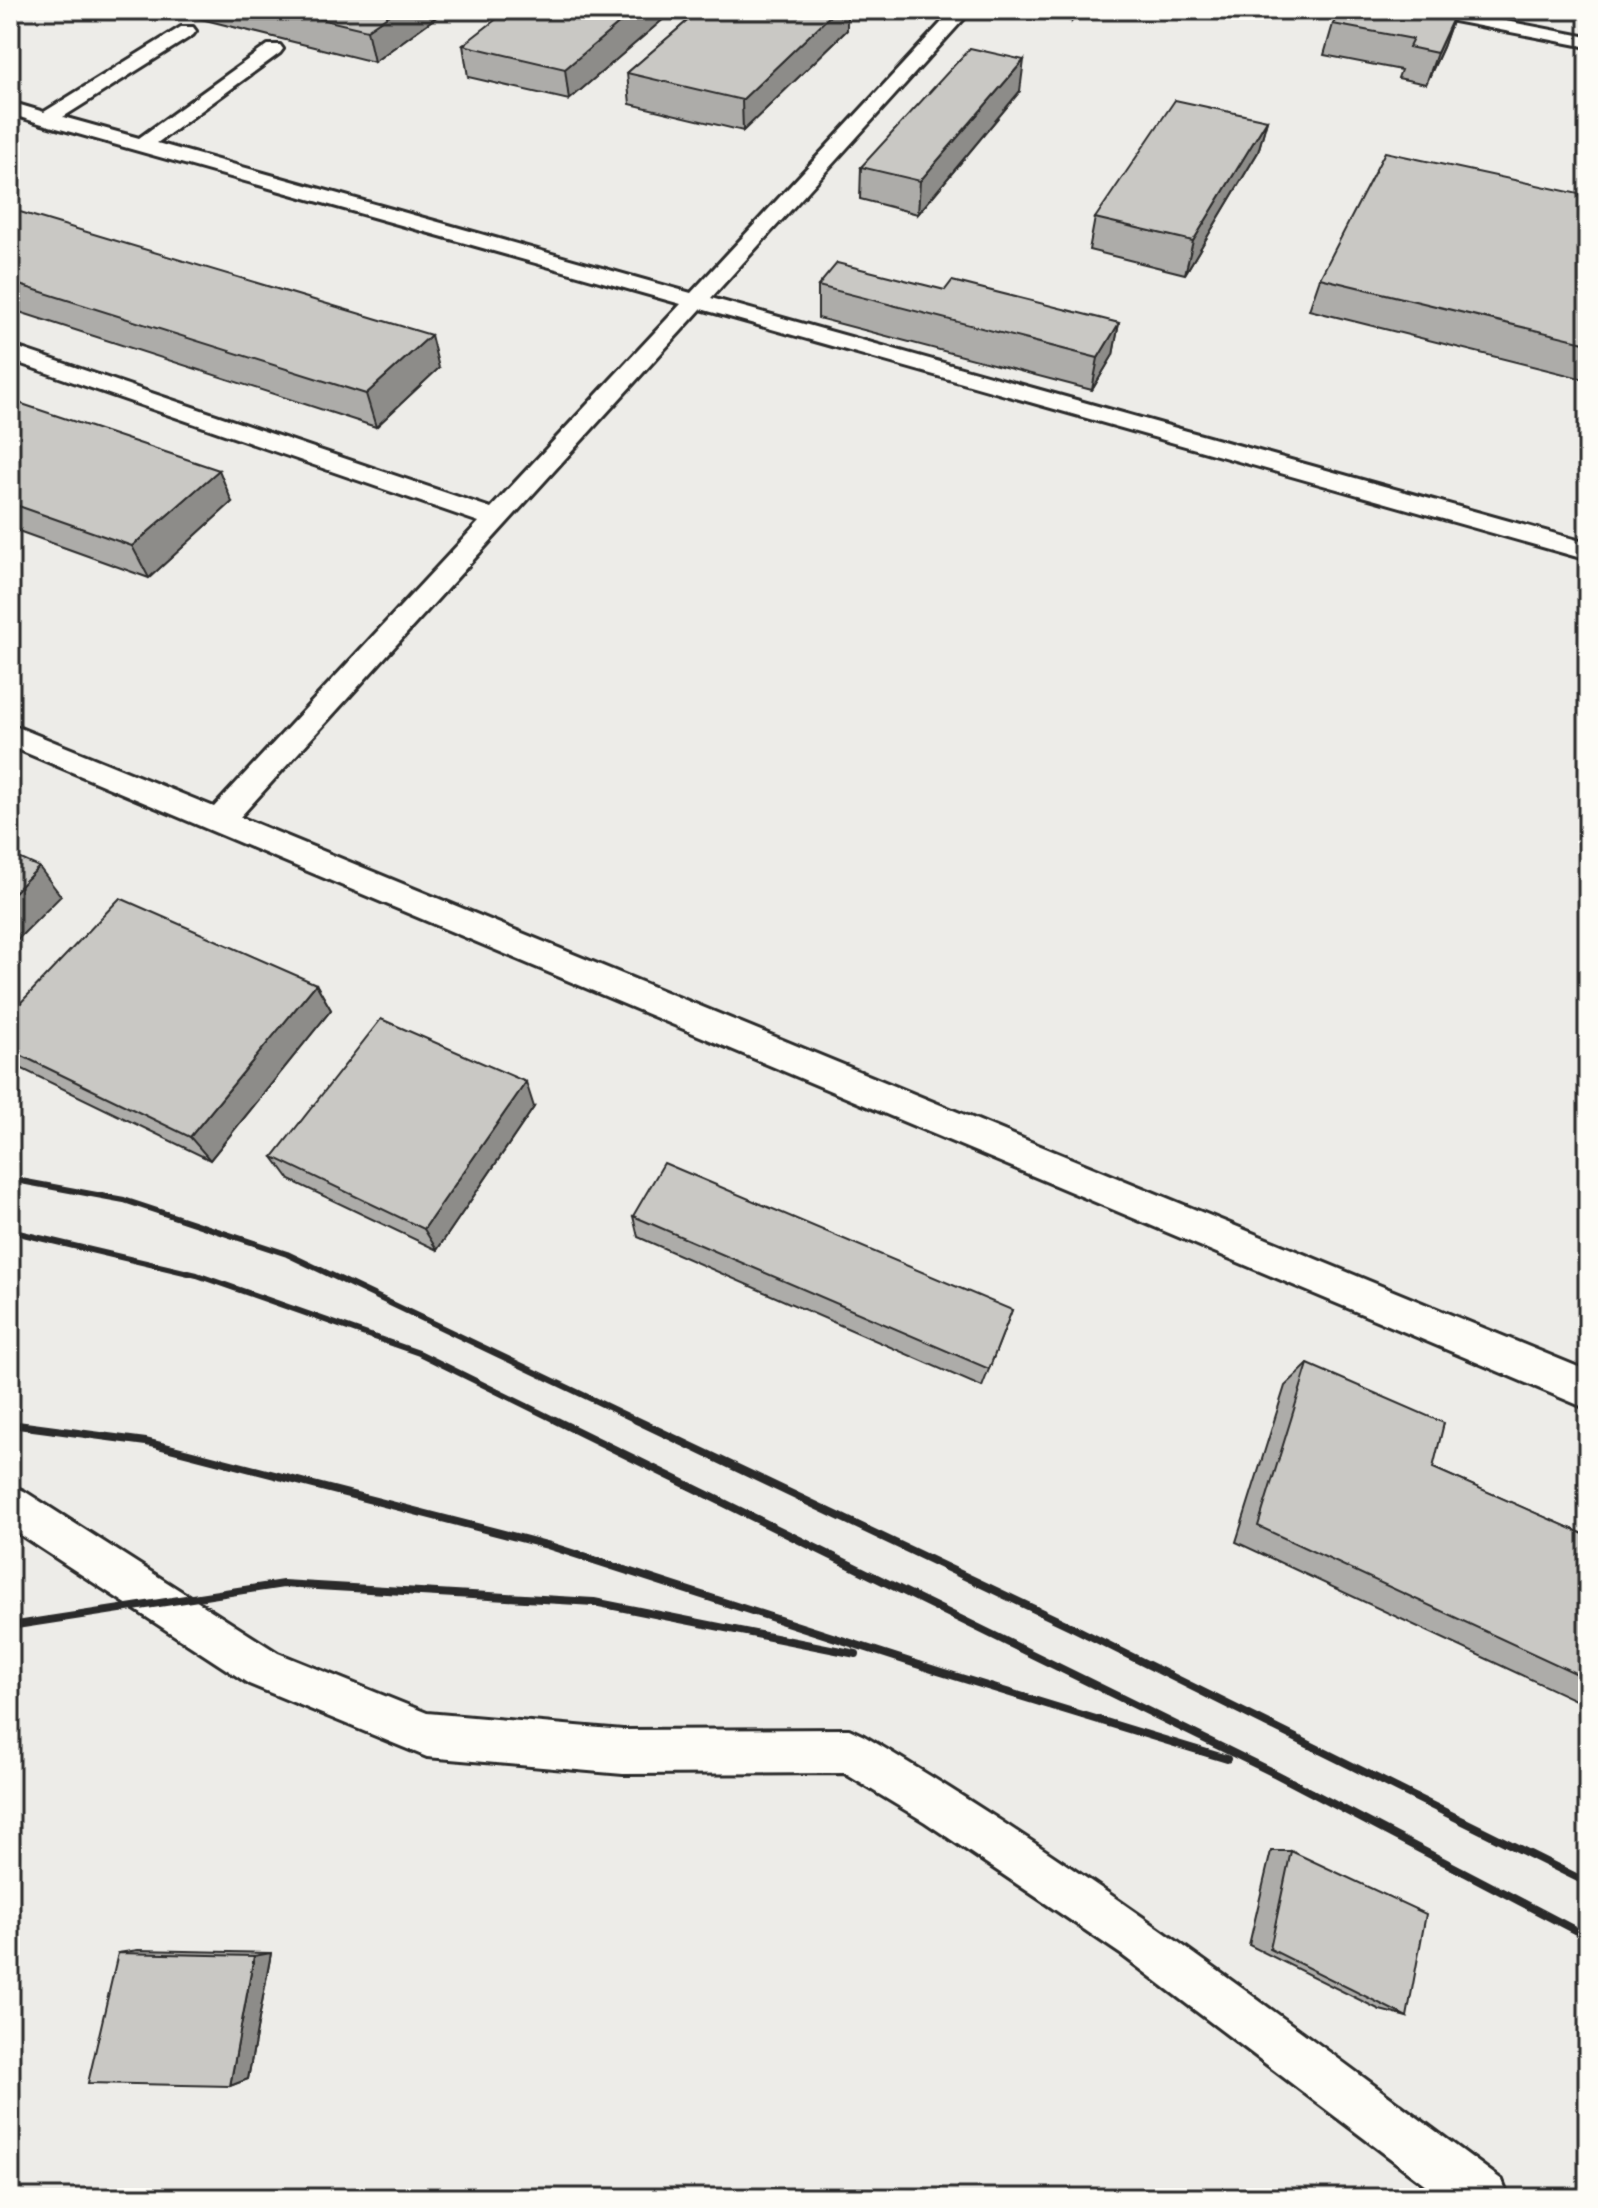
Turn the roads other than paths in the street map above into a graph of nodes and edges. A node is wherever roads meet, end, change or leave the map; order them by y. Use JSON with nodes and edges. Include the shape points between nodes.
{"nodes":[{"id":1,"x":963,"y":10,"type":"edge"},
{"id":2,"x":1423,"y":10,"type":"edge"},
{"id":3,"x":187,"y":31,"type":"dead end"},
{"id":4,"x":1588,"y":42,"type":"edge"},
{"id":5,"x":274,"y":49,"type":"dead end"},
{"id":6,"x":10,"y":108,"type":"edge"},
{"id":7,"x":46,"y":119,"type":"junction"},
{"id":8,"x":142,"y":145,"type":"junction"},
{"id":9,"x":698,"y":299,"type":"junction"},
{"id":10,"x":10,"y":352,"type":"edge"},
{"id":11,"x":496,"y":519,"type":"junction"},
{"id":12,"x":1588,"y":552,"type":"edge"},
{"id":13,"x":10,"y":734,"type":"edge"},
{"id":14,"x":219,"y":821,"type":"junction"},
{"id":15,"x":1588,"y":1390,"type":"edge"},
{"id":16,"x":10,"y":1505,"type":"edge"},
{"id":17,"x":1484,"y":2198,"type":"edge"}],
"edges":[{"from":1,"to":9,"type":"lane"},
{"from":2,"to":4,"type":"lane"},
{"from":3,"to":7,"type":"lane"},
{"from":5,"to":8,"type":"lane"},
{"from":6,"to":7,"type":"lane"},
{"from":7,"to":8,"type":"lane"},
{"from":8,"to":9,"type":"lane"},
{"from":9,"to":11,"type":"lane"},
{"from":9,"to":12,"type":"lane"},
{"from":10,"to":11,"type":"lane"},
{"from":11,"to":14,"type":"lane"},
{"from":13,"to":14,"type":"lane"},
{"from":14,"to":15,"type":"lane"},
{"from":16,"to":17,"type":"lane","via":[[264,1669],[427,1735],[623,1752],[849,1751],[941,1806],[1138,1939]]}]}
